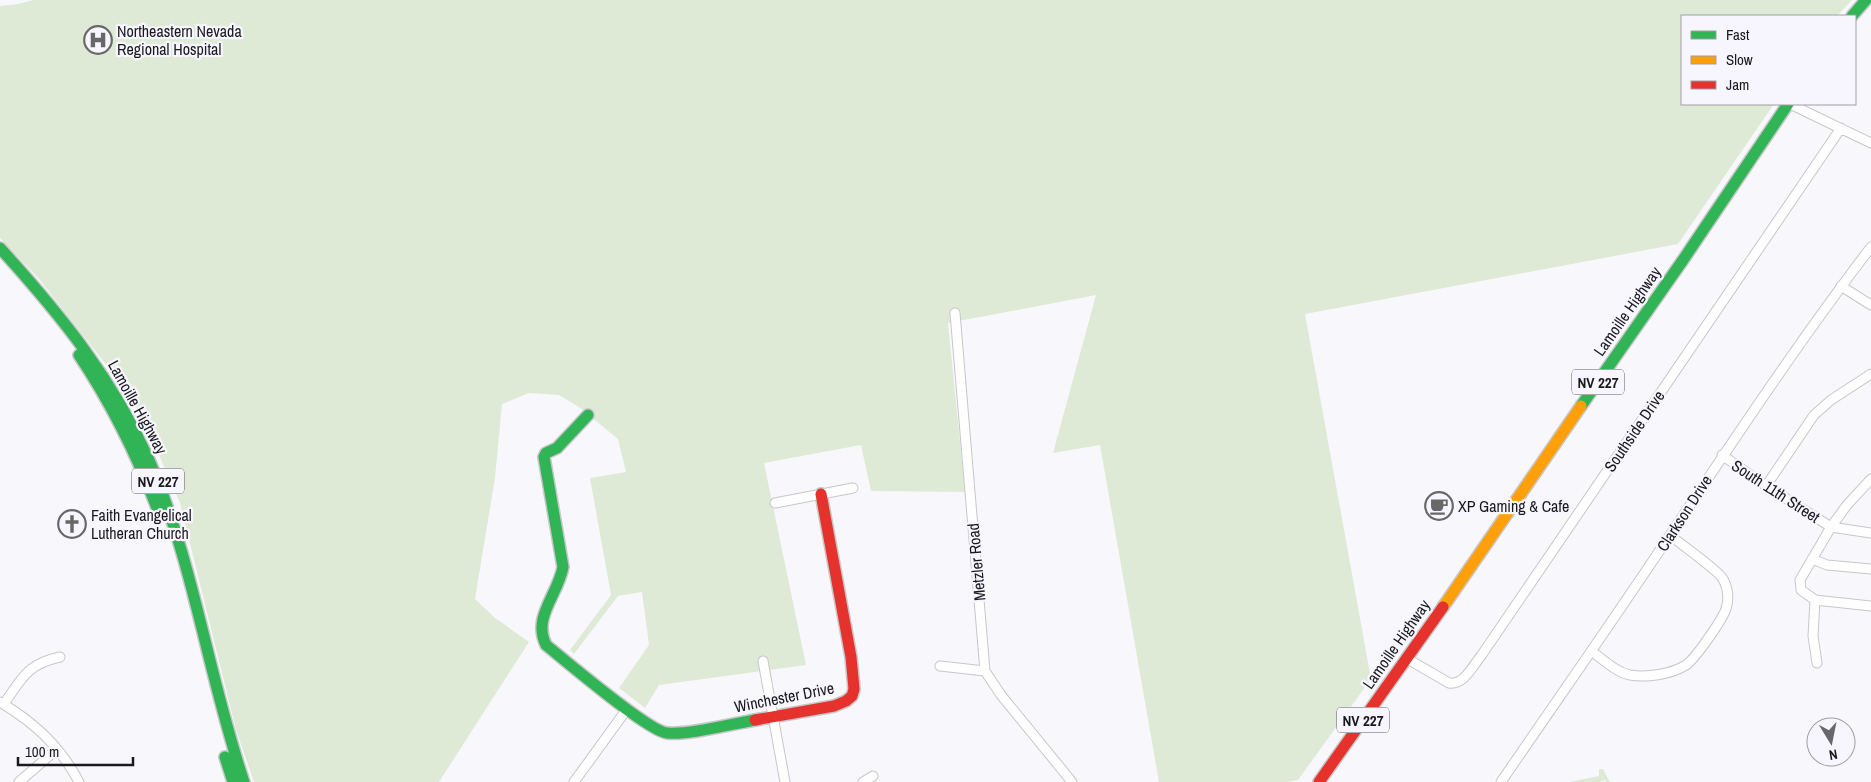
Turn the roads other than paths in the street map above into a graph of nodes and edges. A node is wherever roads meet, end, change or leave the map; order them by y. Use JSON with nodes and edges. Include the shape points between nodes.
{"nodes":[{"id":1,"x":1866,"y":0,"type":"edge"},
{"id":2,"x":1853,"y":15,"type":"edge"},
{"id":3,"x":1788,"y":105,"type":"edge"},
{"id":4,"x":1791,"y":105,"type":"edge"},
{"id":5,"x":1841,"y":128,"type":"junction"},
{"id":6,"x":1871,"y":143,"type":"edge"},
{"id":7,"x":1871,"y":247,"type":"edge"},
{"id":8,"x":0,"y":248,"type":"edge"},
{"id":9,"x":0,"y":262,"type":"edge"},
{"id":10,"x":1842,"y":286,"type":"junction"},
{"id":11,"x":1871,"y":305,"type":"edge"},
{"id":12,"x":955,"y":313,"type":"dead end"},
{"id":13,"x":1871,"y":374,"type":"edge"},
{"id":14,"x":588,"y":415,"type":"dead end"},
{"id":15,"x":1722,"y":455,"type":"junction"},
{"id":16,"x":1871,"y":479,"type":"edge"},
{"id":17,"x":1766,"y":486,"type":"junction"},
{"id":18,"x":853,"y":488,"type":"dead end"},
{"id":19,"x":821,"y":494,"type":"junction"},
{"id":20,"x":775,"y":503,"type":"dead end"},
{"id":21,"x":1831,"y":527,"type":"junction"},
{"id":22,"x":1871,"y":533,"type":"edge"},
{"id":23,"x":1670,"y":535,"type":"junction"},
{"id":24,"x":1812,"y":559,"type":"junction"},
{"id":25,"x":1871,"y":569,"type":"edge"},
{"id":26,"x":1815,"y":600,"type":"junction"},
{"id":27,"x":1871,"y":606,"type":"edge"},
{"id":28,"x":1591,"y":651,"type":"junction"},
{"id":29,"x":60,"y":657,"type":"dead end"},
{"id":30,"x":1406,"y":658,"type":"junction"},
{"id":31,"x":763,"y":661,"type":"dead end"},
{"id":32,"x":1817,"y":663,"type":"dead end"},
{"id":33,"x":940,"y":666,"type":"dead end"},
{"id":34,"x":985,"y":671,"type":"junction"},
{"id":35,"x":2,"y":703,"type":"edge"},
{"id":36,"x":627,"y":709,"type":"junction"},
{"id":37,"x":772,"y":716,"type":"junction"},
{"id":38,"x":58,"y":749,"type":"junction"},
{"id":39,"x":873,"y":776,"type":"dead end"},
{"id":40,"x":18,"y":782,"type":"edge"},
{"id":41,"x":78,"y":782,"type":"edge"},
{"id":42,"x":233,"y":782,"type":"edge"},
{"id":43,"x":244,"y":782,"type":"edge"},
{"id":44,"x":574,"y":782,"type":"edge"},
{"id":45,"x":785,"y":782,"type":"edge"},
{"id":46,"x":863,"y":782,"type":"edge"},
{"id":47,"x":1072,"y":782,"type":"edge"},
{"id":48,"x":1320,"y":782,"type":"edge"},
{"id":49,"x":1501,"y":782,"type":"edge"}],
"edges":[{"from":1,"to":2,"type":"main road"},
{"from":3,"to":30,"type":"main road","name":"Lamoille Highway","number":"NV 227"},
{"from":4,"to":5,"type":"street"},
{"from":5,"to":6,"type":"street"},
{"from":5,"to":30,"type":"street","name":"Southside Drive","via":[[1461,681],[1449,683]]},
{"from":7,"to":10,"type":"street","name":"Clarkson Drive"},
{"from":8,"to":43,"type":"main road","name":"Lamoille Highway","number":"NV 227","via":[[57,311],[96,364],[150,462],[180,549],[228,735]]},
{"from":9,"to":42,"type":"main road","name":"Lamoille Highway","number":"NV 227","via":[[80,357],[137,457],[172,552]]},
{"from":10,"to":11,"type":"street"},
{"from":10,"to":15,"type":"street","name":"Clarkson Drive"},
{"from":12,"to":34,"type":"street","name":"Metzler Road"},
{"from":13,"to":17,"type":"street","via":[[1814,414]]},
{"from":14,"to":36,"type":"main road","name":"Winchester Drive","via":[[544,457],[563,577],[545,609],[543,640]]},
{"from":15,"to":17,"type":"street","name":"South 11th Street"},
{"from":15,"to":23,"type":"street","name":"Clarkson Drive"},
{"from":16,"to":21,"type":"street"},
{"from":17,"to":21,"type":"street","name":"South 11th Street"},
{"from":18,"to":19,"type":"street"},
{"from":19,"to":20,"type":"street"},
{"from":19,"to":37,"type":"main road","name":"Winchester Drive","via":[[854,689],[846,702],[834,706]]},
{"from":21,"to":22,"type":"street"},
{"from":21,"to":24,"type":"street"},
{"from":23,"to":28,"type":"street","name":"Clarkson Drive"},
{"from":23,"to":28,"type":"street","via":[[1722,577],[1727,588],[1726,609],[1698,652],[1685,666],[1671,672],[1636,675],[1618,670]]},
{"from":24,"to":25,"type":"street","via":[[1827,565]]},
{"from":24,"to":26,"type":"street","via":[[1802,574],[1800,584],[1802,590]]},
{"from":26,"to":27,"type":"street"},
{"from":26,"to":32,"type":"street","via":[[1813,636]]},
{"from":28,"to":49,"type":"street","name":"Clarkson Drive"},
{"from":29,"to":35,"type":"street","via":[[33,666]]},
{"from":30,"to":48,"type":"main road","name":"Lamoille Highway","number":"NV 227"},
{"from":31,"to":37,"type":"street"},
{"from":33,"to":34,"type":"street"},
{"from":34,"to":47,"type":"street","name":"Metzler Road"},
{"from":35,"to":38,"type":"street","via":[[43,732]]},
{"from":36,"to":37,"type":"main road","name":"Winchester Drive","via":[[665,733]]},
{"from":36,"to":44,"type":"street"},
{"from":37,"to":45,"type":"street"},
{"from":38,"to":40,"type":"street"},
{"from":38,"to":41,"type":"street"},
{"from":39,"to":46,"type":"street"}]}
